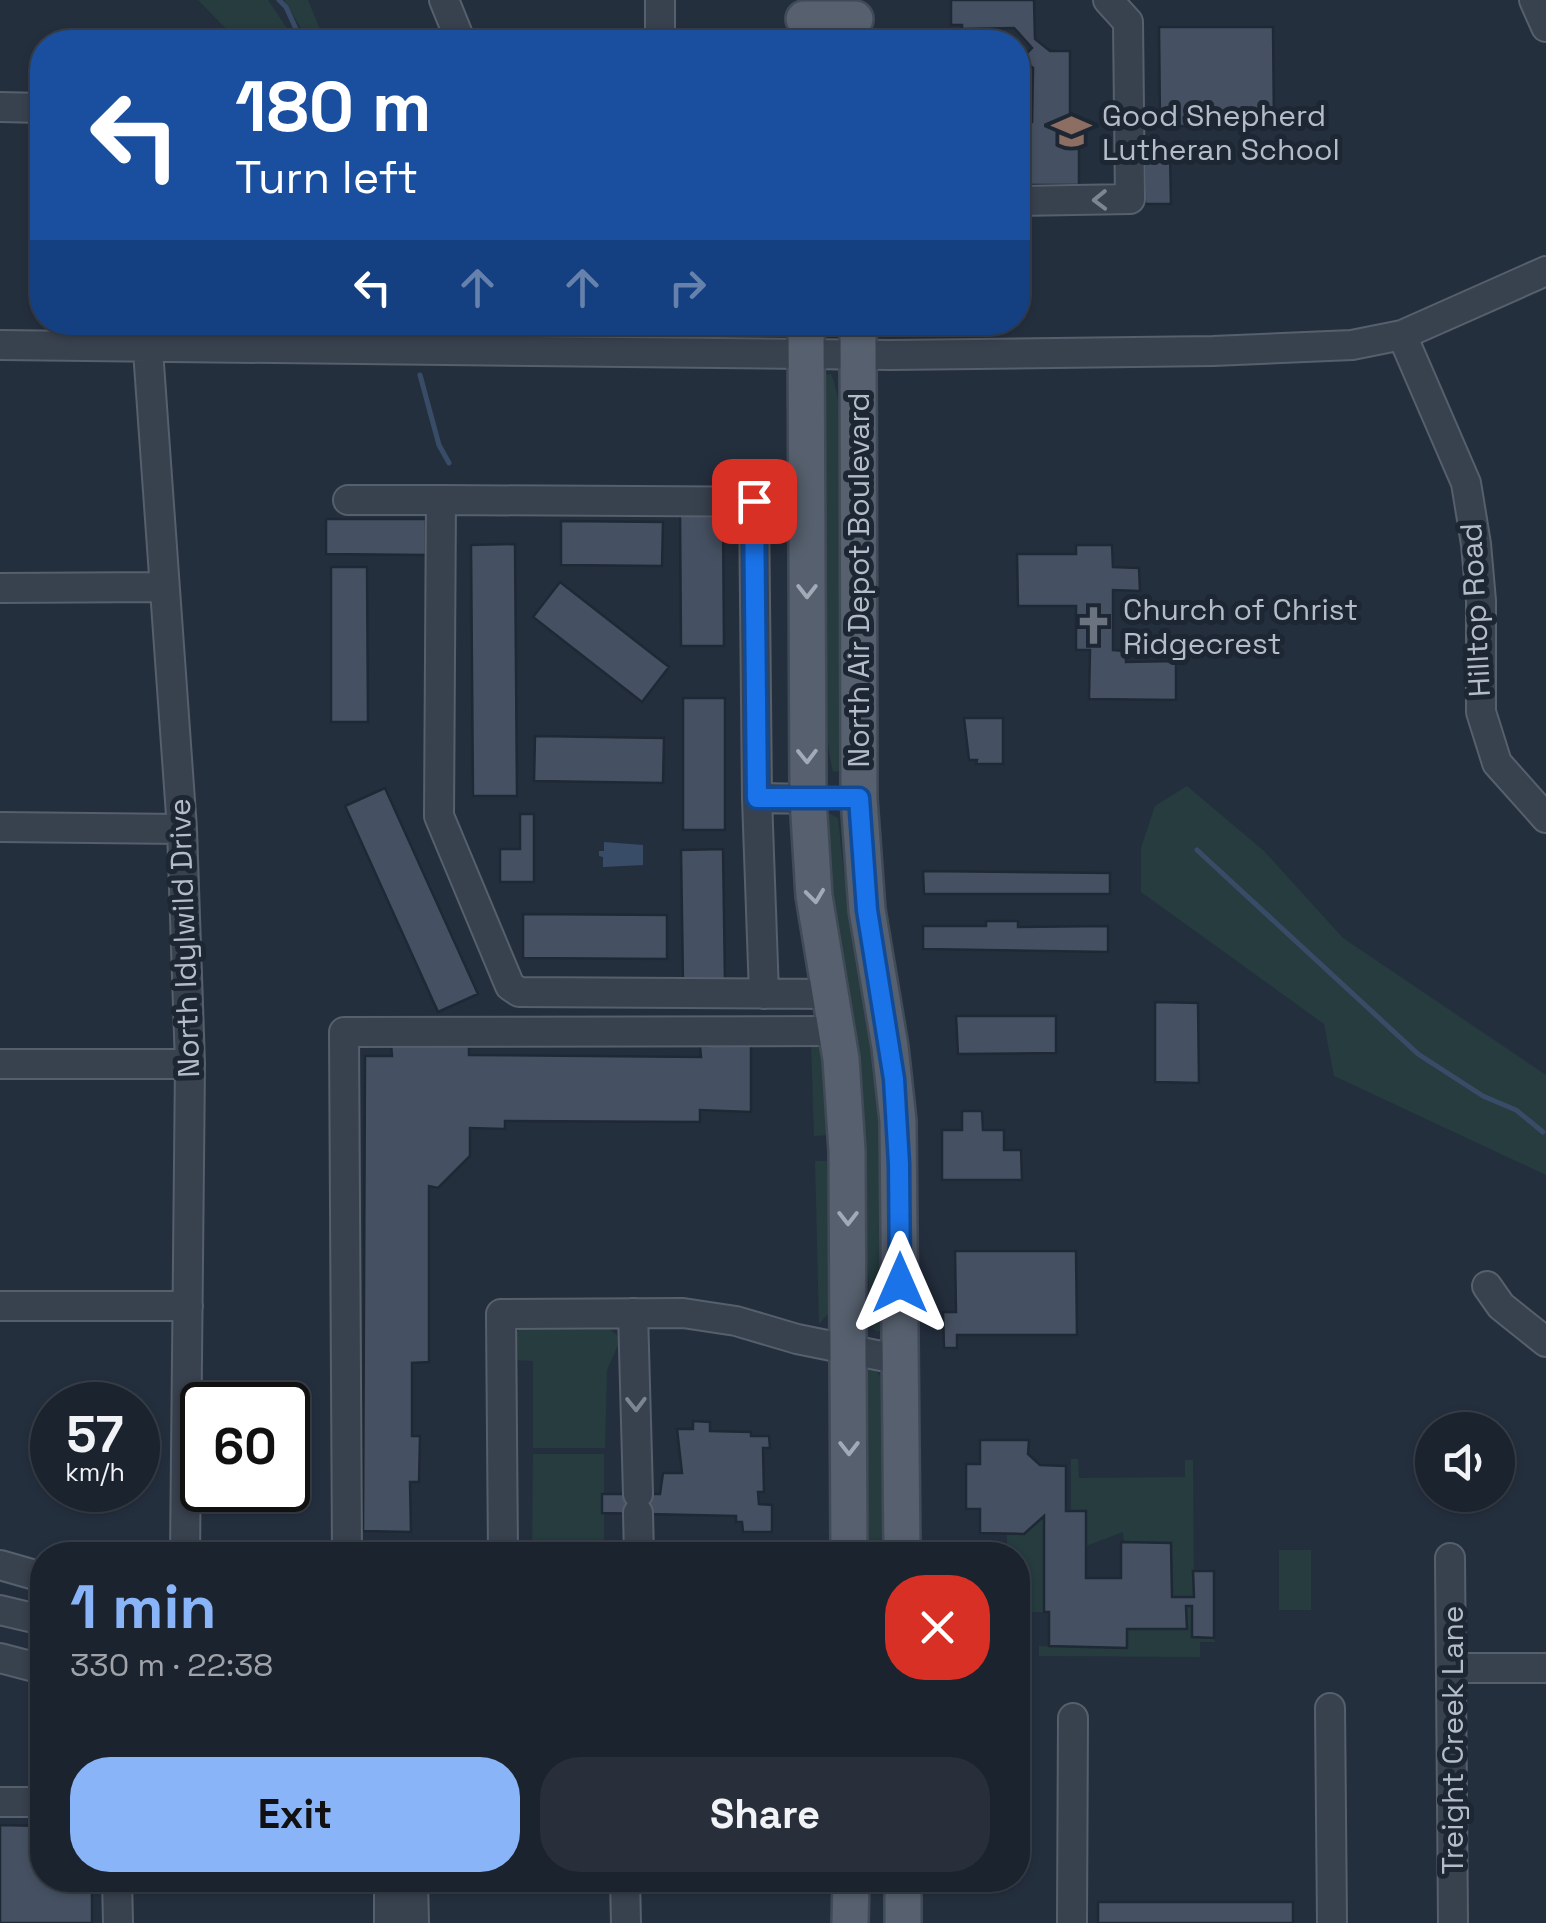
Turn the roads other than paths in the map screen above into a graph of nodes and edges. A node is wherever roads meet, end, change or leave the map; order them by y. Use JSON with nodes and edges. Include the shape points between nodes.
{"nodes":[{"id":1,"x":444,"y":0,"type":"edge"},
{"id":2,"x":660,"y":0,"type":"edge"},
{"id":3,"x":1108,"y":0,"type":"edge"},
{"id":4,"x":1534,"y":0,"type":"edge"},
{"id":5,"x":804,"y":21,"type":"edge"},
{"id":6,"x":855,"y":21,"type":"edge"},
{"id":7,"x":1546,"y":28,"type":"edge"},
{"id":8,"x":456,"y":30,"type":"edge"},
{"id":9,"x":660,"y":30,"type":"edge"},
{"id":10,"x":0,"y":107,"type":"edge"},
{"id":11,"x":30,"y":108,"type":"edge"},
{"id":12,"x":1030,"y":201,"type":"edge"},
{"id":13,"x":1546,"y":271,"type":"edge"},
{"id":14,"x":135,"y":335,"type":"edge"},
{"id":15,"x":147,"y":335,"type":"edge"},
{"id":16,"x":312,"y":335,"type":"edge"},
{"id":17,"x":1402,"y":335,"type":"junction"},
{"id":18,"x":806,"y":338,"type":"edge"},
{"id":19,"x":858,"y":338,"type":"edge"},
{"id":20,"x":0,"y":346,"type":"edge"},
{"id":21,"x":348,"y":500,"type":"dead end"},
{"id":22,"x":442,"y":500,"type":"junction"},
{"id":23,"x":754,"y":501,"type":"junction"},
{"id":24,"x":807,"y":502,"type":"junction"},
{"id":25,"x":163,"y":587,"type":"junction"},
{"id":26,"x":0,"y":588,"type":"edge"},
{"id":27,"x":757,"y":798,"type":"junction"},
{"id":28,"x":808,"y":798,"type":"junction"},
{"id":29,"x":859,"y":798,"type":"junction"},
{"id":30,"x":1546,"y":818,"type":"edge"},
{"id":31,"x":0,"y":827,"type":"edge"},
{"id":32,"x":182,"y":829,"type":"junction"},
{"id":33,"x":764,"y":994,"type":"junction"},
{"id":34,"x":830,"y":994,"type":"junction"},
{"id":35,"x":837,"y":1031,"type":"junction"},
{"id":36,"x":0,"y":1064,"type":"edge"},
{"id":37,"x":190,"y":1064,"type":"junction"},
{"id":38,"x":1487,"y":1286,"type":"dead end"},
{"id":39,"x":0,"y":1306,"type":"edge"},
{"id":40,"x":188,"y":1306,"type":"junction"},
{"id":41,"x":634,"y":1313,"type":"junction"},
{"id":42,"x":1546,"y":1342,"type":"edge"},
{"id":43,"x":848,"y":1350,"type":"junction"},
{"id":44,"x":900,"y":1360,"type":"junction"},
{"id":45,"x":186,"y":1542,"type":"edge"},
{"id":46,"x":347,"y":1542,"type":"edge"},
{"id":47,"x":502,"y":1542,"type":"edge"},
{"id":48,"x":639,"y":1542,"type":"edge"},
{"id":49,"x":849,"y":1542,"type":"edge"},
{"id":50,"x":902,"y":1542,"type":"edge"},
{"id":51,"x":1450,"y":1558,"type":"dead end"},
{"id":52,"x":0,"y":1565,"type":"edge"},
{"id":53,"x":30,"y":1574,"type":"edge"},
{"id":54,"x":0,"y":1610,"type":"edge"},
{"id":55,"x":30,"y":1617,"type":"edge"},
{"id":56,"x":0,"y":1658,"type":"edge"},
{"id":57,"x":30,"y":1666,"type":"edge"},
{"id":58,"x":1451,"y":1668,"type":"junction"},
{"id":59,"x":1546,"y":1668,"type":"edge"},
{"id":60,"x":1330,"y":1708,"type":"dead end"},
{"id":61,"x":1073,"y":1718,"type":"dead end"},
{"id":62,"x":0,"y":1802,"type":"edge"},
{"id":63,"x":30,"y":1802,"type":"edge"},
{"id":64,"x":117,"y":1892,"type":"edge"},
{"id":65,"x":389,"y":1892,"type":"edge"},
{"id":66,"x":414,"y":1892,"type":"edge"},
{"id":67,"x":626,"y":1892,"type":"edge"},
{"id":68,"x":851,"y":1892,"type":"edge"},
{"id":69,"x":903,"y":1892,"type":"edge"},
{"id":70,"x":118,"y":1923,"type":"edge"},
{"id":71,"x":388,"y":1923,"type":"edge"},
{"id":72,"x":414,"y":1923,"type":"edge"},
{"id":73,"x":626,"y":1923,"type":"edge"},
{"id":74,"x":850,"y":1923,"type":"edge"},
{"id":75,"x":903,"y":1923,"type":"edge"},
{"id":76,"x":1072,"y":1923,"type":"edge"},
{"id":77,"x":1332,"y":1923,"type":"edge"},
{"id":78,"x":1453,"y":1923,"type":"edge"}],
"edges":[{"from":1,"to":8,"type":"street"},
{"from":2,"to":9,"type":"street"},
{"from":3,"to":12,"type":"street","one_way":true,"via":[[1128,22],[1130,199]]},
{"from":4,"to":7,"type":"street"},
{"from":5,"to":6,"type":"main road"},
{"from":10,"to":11,"type":"street"},
{"from":13,"to":17,"type":"street"},
{"from":14,"to":20,"type":"street"},
{"from":15,"to":25,"type":"street","name":"North Idylwild Drive"},
{"from":16,"to":18,"type":"street"},
{"from":17,"to":19,"type":"street","via":[[1352,345],[1212,351]]},
{"from":17,"to":30,"type":"street","name":"Hilltop Road","via":[[1466,483],[1481,601],[1481,712],[1497,763]]},
{"from":18,"to":19,"type":"street"},
{"from":18,"to":24,"type":"main road","name":"North Air Depot Boulevard"},
{"from":19,"to":29,"type":"main road","name":"North Air Depot Boulevard"},
{"from":21,"to":22,"type":"street"},
{"from":22,"to":23,"type":"street"},
{"from":22,"to":33,"type":"street","via":[[439,816],[510,986],[518,992]]},
{"from":23,"to":24,"type":"street"},
{"from":23,"to":27,"type":"street"},
{"from":24,"to":28,"type":"main road","name":"North Air Depot Boulevard","one_way":true},
{"from":25,"to":26,"type":"street"},
{"from":25,"to":32,"type":"street","name":"North Idylwild Drive"},
{"from":27,"to":28,"type":"street"},
{"from":27,"to":33,"type":"street"},
{"from":28,"to":29,"type":"main road"},
{"from":28,"to":34,"type":"main road","name":"North Air Depot Boulevard","one_way":true},
{"from":29,"to":44,"type":"main road","name":"North Air Depot Boulevard","via":[[867,910],[896,1093]]},
{"from":31,"to":32,"type":"street"},
{"from":32,"to":37,"type":"street","name":"North Idylwild Drive"},
{"from":33,"to":34,"type":"street"},
{"from":34,"to":35,"type":"main road","name":"North Air Depot Boulevard"},
{"from":35,"to":43,"type":"main road","name":"North Air Depot Boulevard","one_way":true,"via":[[847,1150]]},
{"from":35,"to":46,"type":"street","via":[[344,1032]]},
{"from":36,"to":37,"type":"street"},
{"from":37,"to":40,"type":"street","name":"North Idylwild Drive"},
{"from":38,"to":42,"type":"street"},
{"from":39,"to":40,"type":"street"},
{"from":40,"to":45,"type":"street","name":"North Idylwild Drive"},
{"from":41,"to":43,"type":"street","via":[[736,1321]]},
{"from":41,"to":47,"type":"street","via":[[502,1314]]},
{"from":41,"to":48,"type":"street","one_way":true},
{"from":43,"to":44,"type":"street"},
{"from":43,"to":49,"type":"main road","name":"North Air Depot Boulevard","one_way":true},
{"from":44,"to":50,"type":"main road","name":"North Air Depot Boulevard"},
{"from":51,"to":58,"type":"street","name":"Treight Creek Lane"},
{"from":52,"to":53,"type":"street"},
{"from":54,"to":55,"type":"street"},
{"from":56,"to":57,"type":"street"},
{"from":58,"to":59,"type":"street"},
{"from":58,"to":78,"type":"street","name":"Treight Creek Lane"},
{"from":60,"to":77,"type":"street"},
{"from":61,"to":76,"type":"street"},
{"from":62,"to":63,"type":"street"},
{"from":64,"to":70,"type":"street"},
{"from":65,"to":71,"type":"street"},
{"from":66,"to":72,"type":"street"},
{"from":67,"to":73,"type":"street"},
{"from":68,"to":74,"type":"main road"},
{"from":69,"to":75,"type":"main road"}]}
